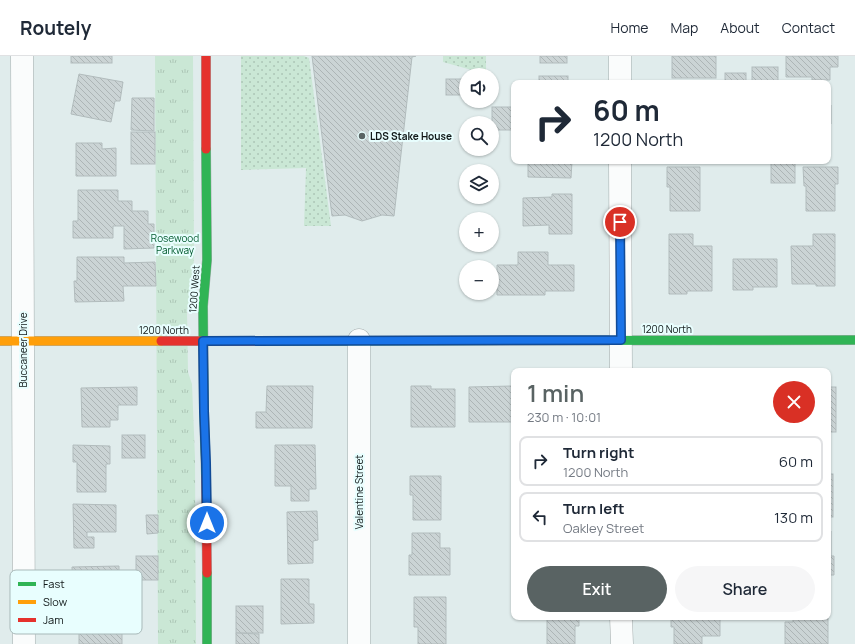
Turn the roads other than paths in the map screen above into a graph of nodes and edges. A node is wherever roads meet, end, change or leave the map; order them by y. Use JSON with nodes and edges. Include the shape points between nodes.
{"nodes":[{"id":1,"x":22,"y":56,"type":"edge"},
{"id":2,"x":206,"y":56,"type":"edge"},
{"id":3,"x":620,"y":56,"type":"edge"},
{"id":4,"x":620,"y":80,"type":"edge"},
{"id":5,"x":620,"y":164,"type":"edge"},
{"id":6,"x":359,"y":340,"type":"junction"},
{"id":7,"x":621,"y":340,"type":"junction"},
{"id":8,"x":855,"y":340,"type":"edge"},
{"id":9,"x":0,"y":341,"type":"edge"},
{"id":10,"x":23,"y":341,"type":"junction"},
{"id":11,"x":203,"y":341,"type":"junction"},
{"id":12,"x":621,"y":368,"type":"edge"},
{"id":13,"x":24,"y":570,"type":"edge"},
{"id":14,"x":621,"y":620,"type":"edge"},
{"id":15,"x":24,"y":634,"type":"edge"},
{"id":16,"x":24,"y":644,"type":"edge"},
{"id":17,"x":207,"y":644,"type":"edge"},
{"id":18,"x":359,"y":644,"type":"edge"},
{"id":19,"x":622,"y":644,"type":"edge"}],
"edges":[{"from":1,"to":10,"type":"street","name":"Buccaneer Drive"},
{"from":2,"to":11,"type":"street","name":"1200 West","via":[[207,260]]},
{"from":3,"to":4,"type":"street"},
{"from":5,"to":7,"type":"street"},
{"from":6,"to":7,"type":"street","name":"1200 North"},
{"from":6,"to":11,"type":"street","name":"1200 North"},
{"from":6,"to":18,"type":"street","name":"Valentine Street"},
{"from":7,"to":8,"type":"street","name":"1200 North"},
{"from":7,"to":12,"type":"street"},
{"from":9,"to":10,"type":"street","name":"1200 North"},
{"from":10,"to":11,"type":"street","name":"1200 North"},
{"from":10,"to":13,"type":"street","name":"Buccaneer Drive"},
{"from":11,"to":17,"type":"street","name":"1200 West"},
{"from":14,"to":19,"type":"street"},
{"from":15,"to":16,"type":"street","name":"Buccaneer Drive"}]}
